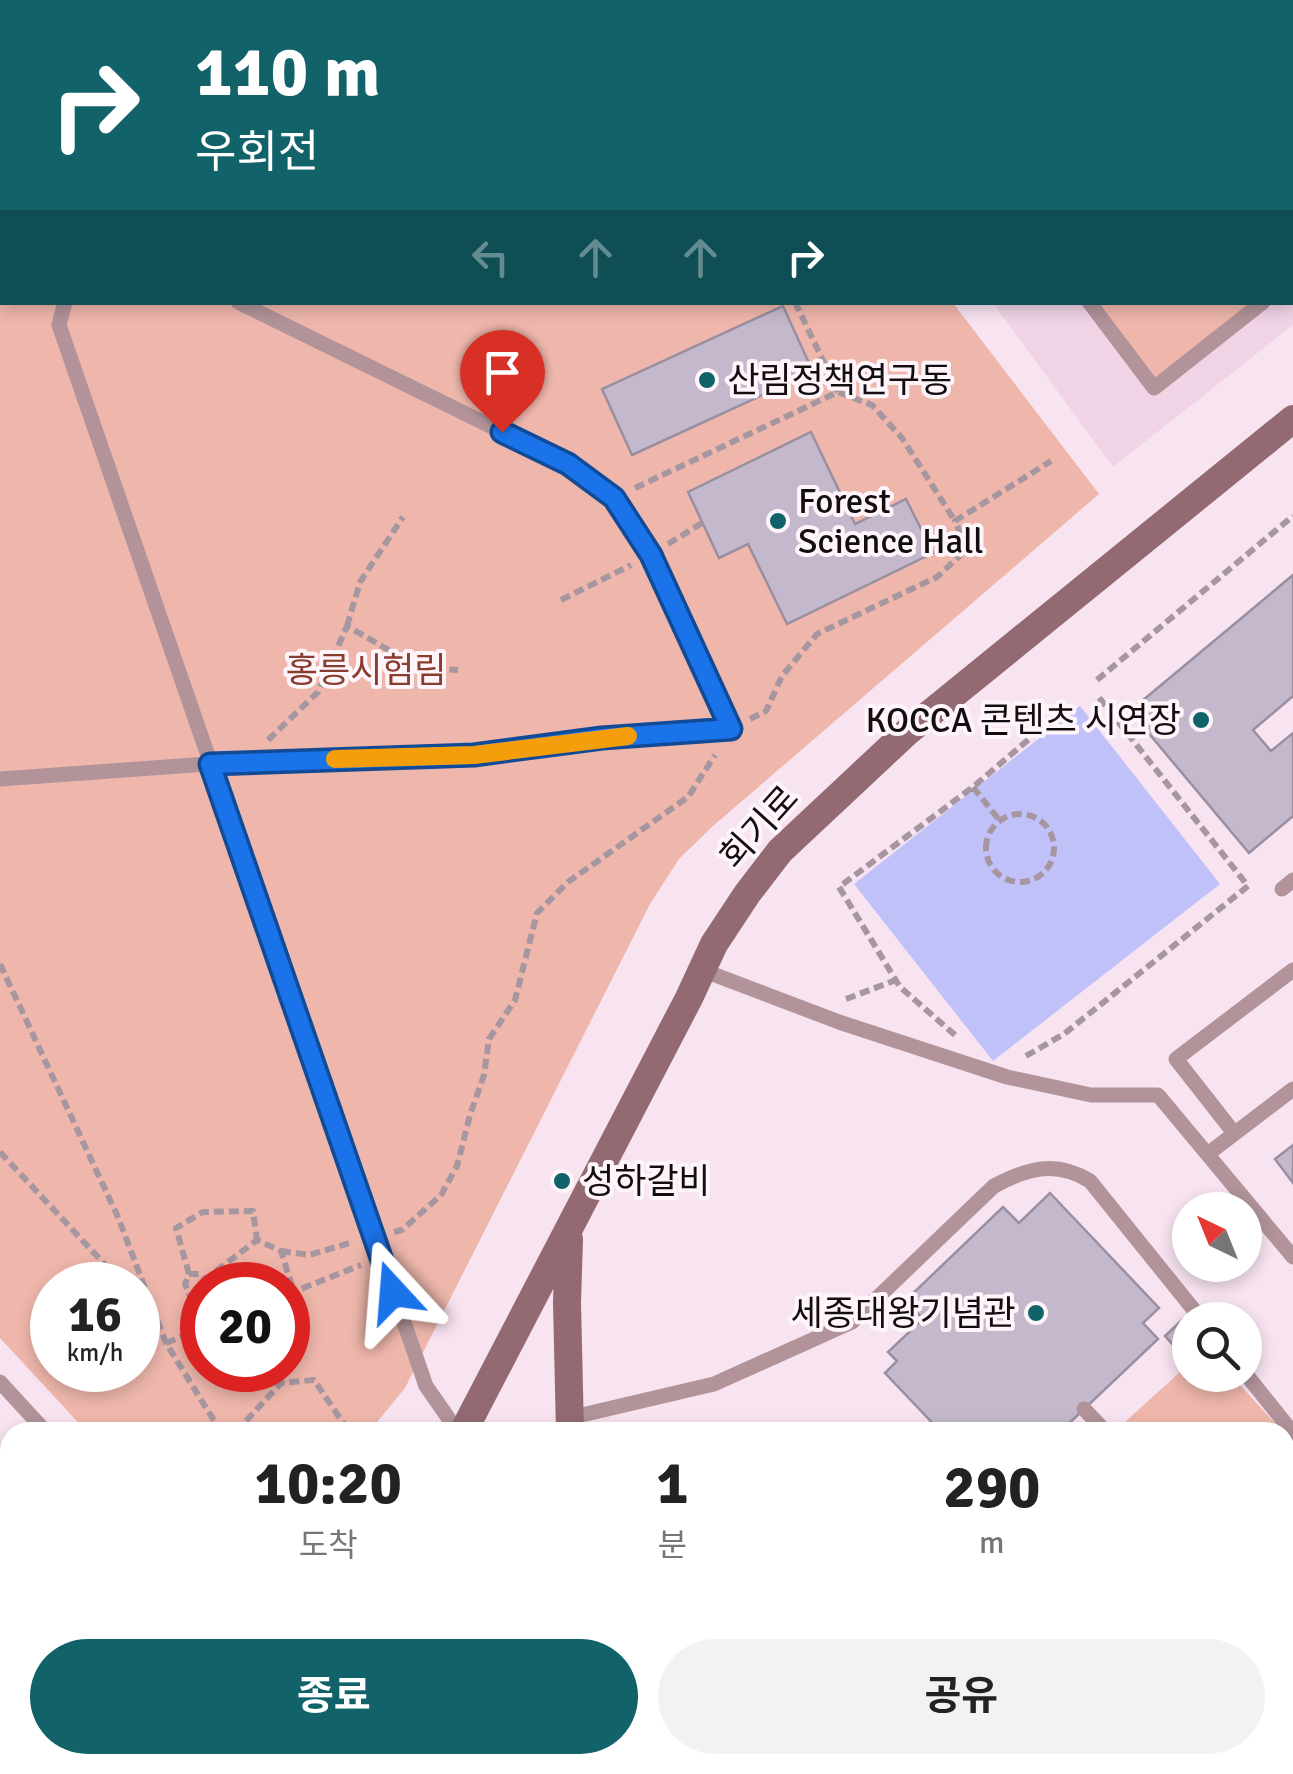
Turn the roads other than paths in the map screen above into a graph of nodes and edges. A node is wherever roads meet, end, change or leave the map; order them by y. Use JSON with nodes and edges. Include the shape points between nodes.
{"nodes":[{"id":1,"x":64,"y":305,"type":"edge"},
{"id":2,"x":244,"y":305,"type":"edge"},
{"id":3,"x":1091,"y":305,"type":"edge"},
{"id":4,"x":1259,"y":305,"type":"edge"},
{"id":5,"x":1289,"y":430,"type":"edge"},
{"id":6,"x":210,"y":764,"type":"junction"},
{"id":7,"x":0,"y":779,"type":"edge"},
{"id":8,"x":702,"y":970,"type":"junction"},
{"id":9,"x":1293,"y":970,"type":"edge"},
{"id":10,"x":1293,"y":1088,"type":"edge"},
{"id":11,"x":1234,"y":1134,"type":"junction"},
{"id":12,"x":1209,"y":1153,"type":"junction"},
{"id":13,"x":569,"y":1231,"type":"junction"},
{"id":14,"x":1293,"y":1256,"type":"edge"},
{"id":15,"x":1187,"y":1302,"type":"edge"},
{"id":16,"x":0,"y":1382,"type":"edge"},
{"id":17,"x":1260,"y":1392,"type":"edge"},
{"id":18,"x":1084,"y":1410,"type":"dead end"},
{"id":19,"x":37,"y":1422,"type":"edge"},
{"id":20,"x":453,"y":1422,"type":"edge"},
{"id":21,"x":465,"y":1422,"type":"edge"},
{"id":22,"x":570,"y":1422,"type":"edge"},
{"id":23,"x":581,"y":1422,"type":"edge"},
{"id":24,"x":1096,"y":1422,"type":"edge"},
{"id":25,"x":1284,"y":1422,"type":"edge"}],
"edges":[{"from":1,"to":6,"type":"lane","via":[[59,326]]},
{"from":2,"to":6,"type":"lane","via":[[568,464],[614,498],[651,555],[731,729],[474,755]]},
{"from":3,"to":4,"type":"lane","via":[[1154,388]]},
{"from":5,"to":8,"type":"main road","name":"회기로","via":[[906,733],[780,851]]},
{"from":6,"to":7,"type":"lane"},
{"from":6,"to":20,"type":"lane","via":[[426,1386]]},
{"from":8,"to":12,"type":"lane","via":[[1007,1077],[1091,1095],[1158,1095]]},
{"from":8,"to":13,"type":"main road","name":"회기로"},
{"from":9,"to":11,"type":"lane","via":[[1176,1060]]},
{"from":10,"to":11,"type":"lane"},
{"from":11,"to":12,"type":"lane"},
{"from":12,"to":14,"type":"lane"},
{"from":13,"to":21,"type":"main road","name":"회기로"},
{"from":13,"to":22,"type":"main road"},
{"from":15,"to":23,"type":"lane","via":[[1090,1182],[1072,1170],[1044,1168],[994,1186],[852,1322],[714,1384]]},
{"from":16,"to":19,"type":"lane"},
{"from":17,"to":25,"type":"lane"},
{"from":18,"to":24,"type":"lane"}]}
